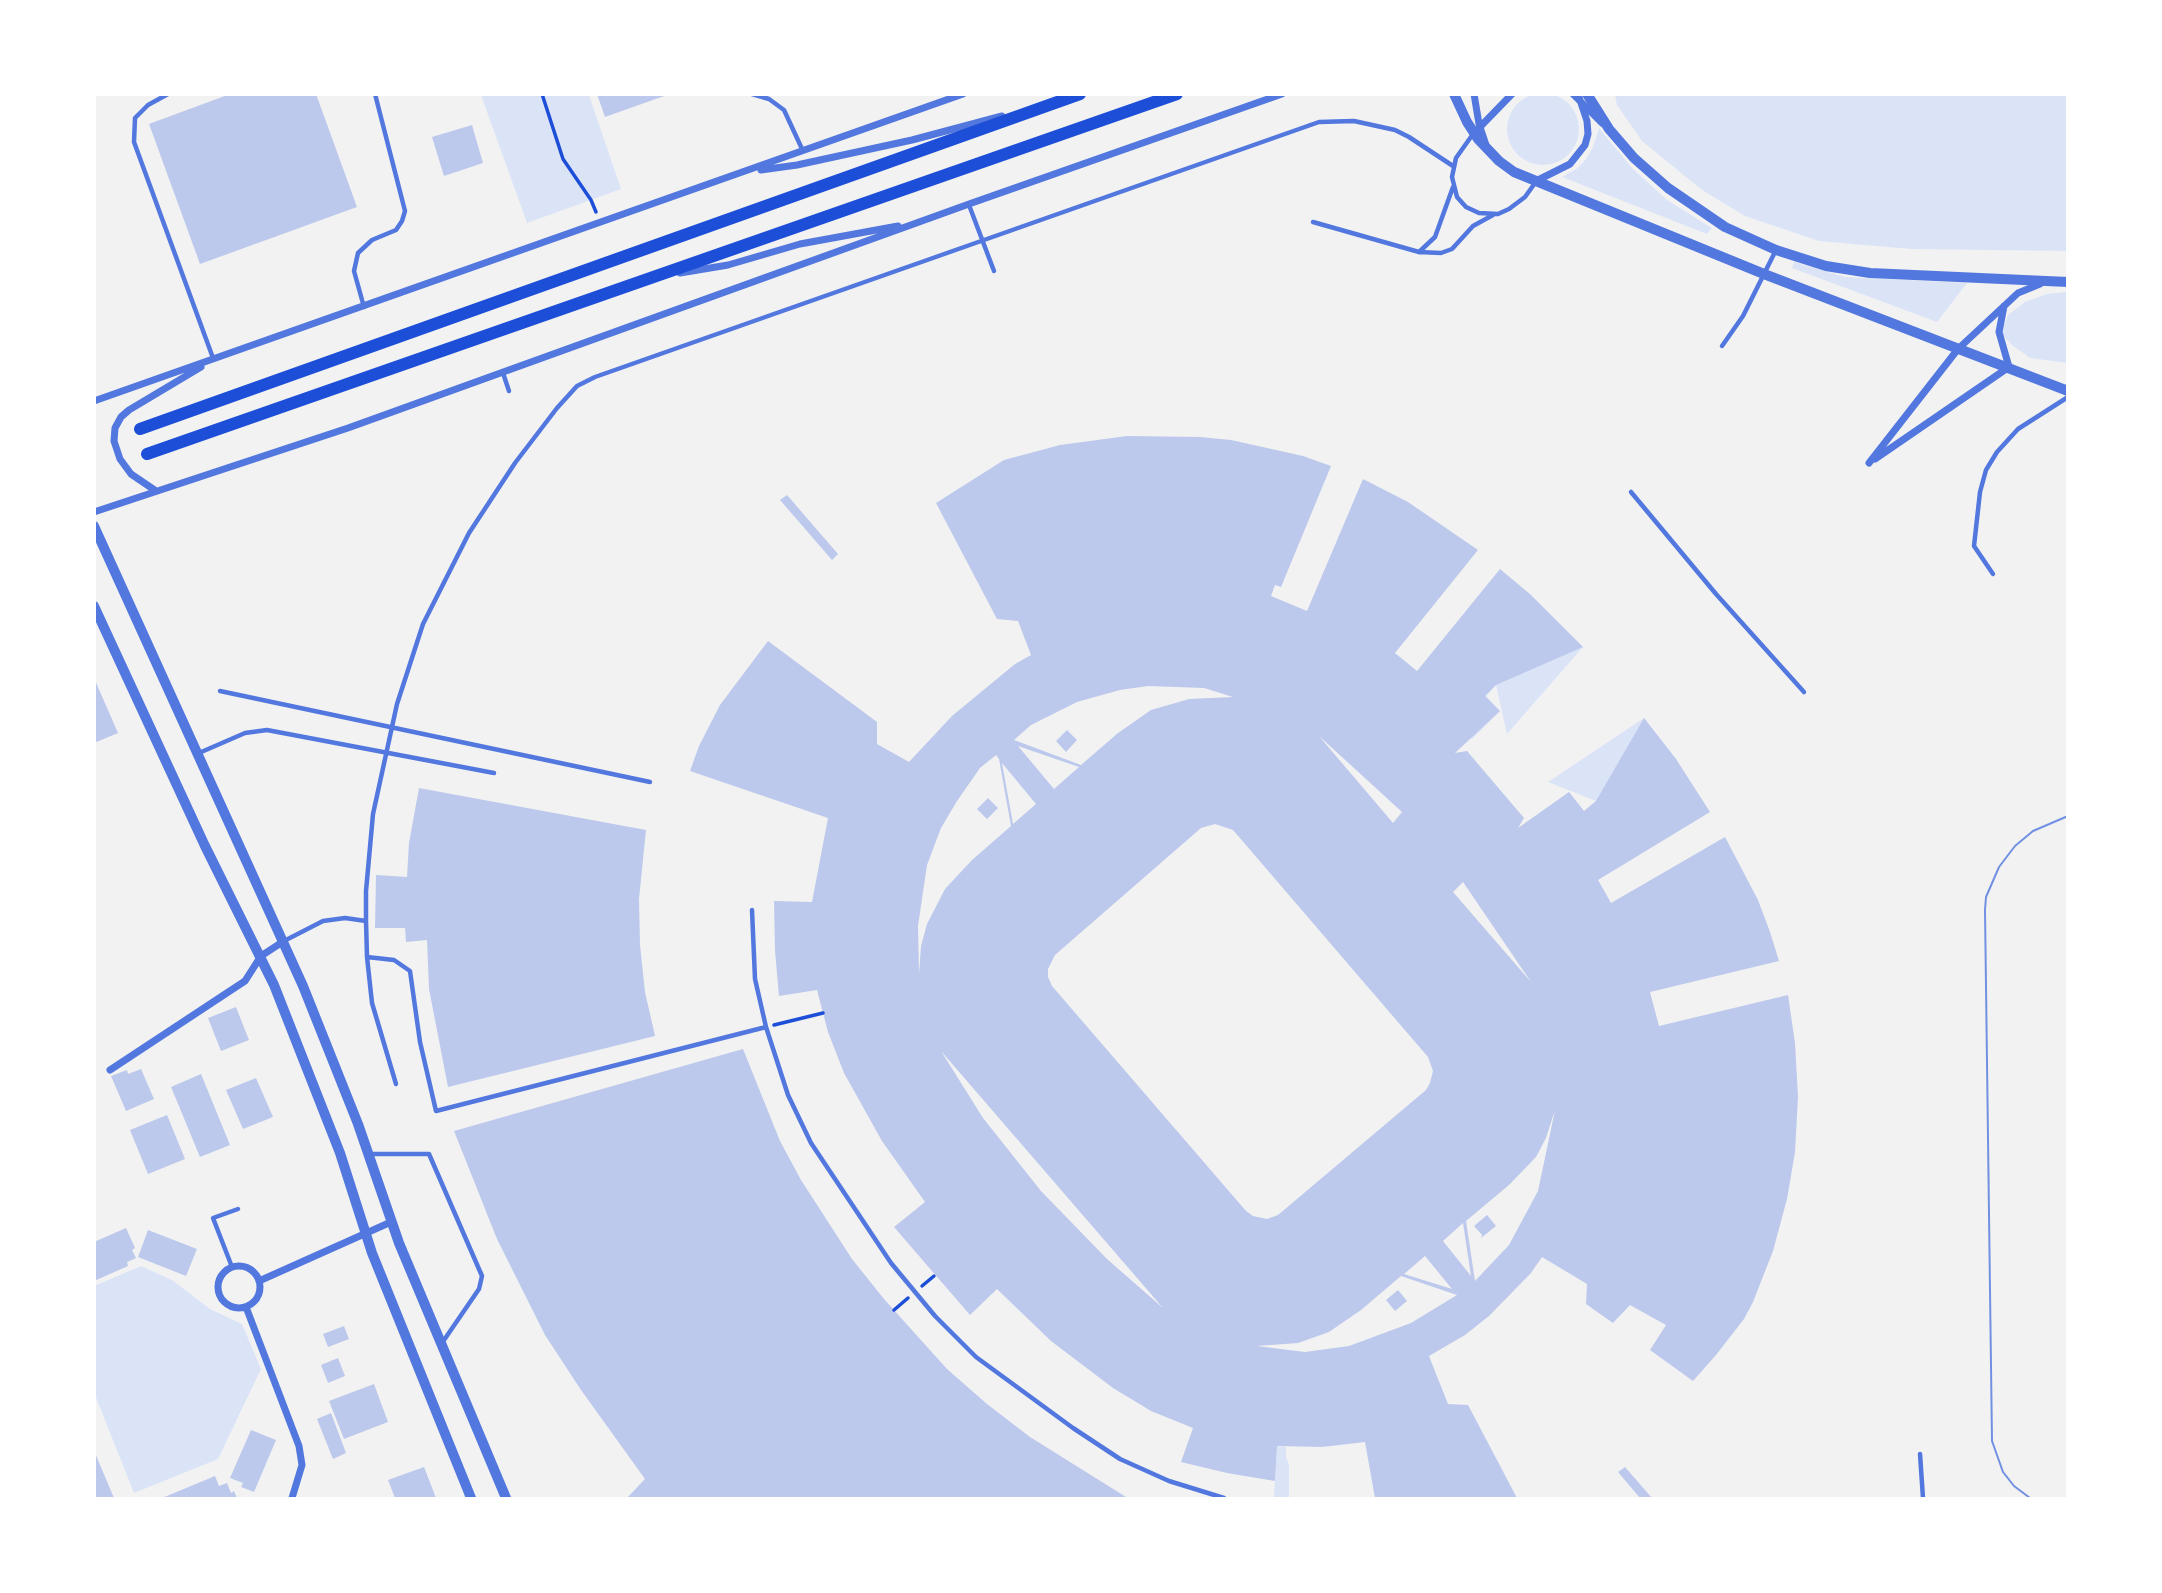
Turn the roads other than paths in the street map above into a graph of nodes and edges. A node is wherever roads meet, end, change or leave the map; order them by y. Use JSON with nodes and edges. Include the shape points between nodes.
{"nodes":[{"id":1,"x":168,"y":94,"type":"edge"},
{"id":2,"x":375,"y":94,"type":"edge"},
{"id":3,"x":752,"y":94,"type":"edge"},
{"id":4,"x":963,"y":94,"type":"edge"},
{"id":5,"x":1080,"y":94,"type":"edge"},
{"id":6,"x":1177,"y":94,"type":"edge"},
{"id":7,"x":1282,"y":94,"type":"edge"},
{"id":8,"x":1454,"y":94,"type":"edge"},
{"id":9,"x":1475,"y":94,"type":"edge"},
{"id":10,"x":1512,"y":94,"type":"edge"},
{"id":11,"x":1575,"y":94,"type":"edge"},
{"id":12,"x":1588,"y":103,"type":"edge"},
{"id":13,"x":1050,"y":105,"type":"junction"},
{"id":14,"x":1477,"y":130,"type":"junction"},
{"id":15,"x":803,"y":152,"type":"junction"},
{"id":16,"x":1453,"y":166,"type":"junction"},
{"id":17,"x":747,"y":172,"type":"junction"},
{"id":18,"x":1536,"y":181,"type":"junction"},
{"id":19,"x":1453,"y":186,"type":"junction"},
{"id":20,"x":969,"y":204,"type":"junction"},
{"id":21,"x":1493,"y":215,"type":"junction"},
{"id":22,"x":1313,"y":222,"type":"dead end"},
{"id":23,"x":916,"y":223,"type":"junction"},
{"id":24,"x":983,"y":241,"type":"junction"},
{"id":25,"x":1776,"y":250,"type":"junction"},
{"id":26,"x":1419,"y":252,"type":"junction"},
{"id":27,"x":994,"y":271,"type":"dead end"},
{"id":28,"x":1764,"y":274,"type":"junction"},
{"id":29,"x":662,"y":275,"type":"junction"},
{"id":30,"x":2053,"y":280,"type":"junction"},
{"id":31,"x":2067,"y":281,"type":"edge"},
{"id":32,"x":2004,"y":305,"type":"junction"},
{"id":33,"x":364,"y":307,"type":"junction"},
{"id":34,"x":1722,"y":346,"type":"dead end"},
{"id":35,"x":1958,"y":349,"type":"junction"},
{"id":36,"x":213,"y":359,"type":"junction"},
{"id":37,"x":2009,"y":368,"type":"junction"},
{"id":38,"x":503,"y":373,"type":"junction"},
{"id":39,"x":509,"y":391,"type":"dead end"},
{"id":40,"x":2067,"y":391,"type":"edge"},
{"id":41,"x":2067,"y":397,"type":"edge"},
{"id":42,"x":94,"y":401,"type":"edge"},
{"id":43,"x":140,"y":429,"type":"dead end"},
{"id":44,"x":147,"y":454,"type":"dead end"},
{"id":45,"x":156,"y":491,"type":"junction"},
{"id":46,"x":1631,"y":492,"type":"dead end"},
{"id":47,"x":94,"y":512,"type":"edge"},
{"id":48,"x":94,"y":526,"type":"edge"},
{"id":49,"x":1993,"y":574,"type":"dead end"},
{"id":50,"x":94,"y":606,"type":"edge"},
{"id":51,"x":220,"y":691,"type":"dead end"},
{"id":52,"x":1804,"y":692,"type":"dead end"},
{"id":53,"x":392,"y":726,"type":"junction"},
{"id":54,"x":386,"y":752,"type":"junction"},
{"id":55,"x":197,"y":754,"type":"junction"},
{"id":56,"x":494,"y":774,"type":"dead end"},
{"id":57,"x":650,"y":782,"type":"dead end"},
{"id":58,"x":752,"y":909,"type":"dead end"},
{"id":59,"x":366,"y":921,"type":"junction"},
{"id":60,"x":284,"y":941,"type":"junction"},
{"id":61,"x":261,"y":956,"type":"junction"},
{"id":62,"x":367,"y":957,"type":"junction"},
{"id":63,"x":766,"y":1027,"type":"junction"},
{"id":64,"x":110,"y":1070,"type":"dead end"},
{"id":65,"x":396,"y":1084,"type":"dead end"},
{"id":66,"x":368,"y":1154,"type":"junction"},
{"id":67,"x":238,"y":1209,"type":"dead end"},
{"id":68,"x":391,"y":1222,"type":"junction"},
{"id":69,"x":365,"y":1234,"type":"junction"},
{"id":70,"x":232,"y":1267,"type":"junction"},
{"id":71,"x":259,"y":1281,"type":"junction"},
{"id":72,"x":246,"y":1307,"type":"junction"},
{"id":73,"x":442,"y":1344,"type":"junction"},
{"id":74,"x":1920,"y":1454,"type":"dead end"},
{"id":75,"x":292,"y":1499,"type":"edge"},
{"id":76,"x":471,"y":1499,"type":"edge"},
{"id":77,"x":506,"y":1499,"type":"edge"},
{"id":78,"x":1224,"y":1499,"type":"edge"},
{"id":79,"x":1923,"y":1499,"type":"edge"}],
"edges":[{"from":1,"to":36,"type":"lane","via":[[135,118],[134,142]]},
{"from":2,"to":33,"type":"lane","via":[[405,211],[396,230],[372,240],[358,253],[354,271]]},
{"from":3,"to":15,"type":"lane","via":[[784,110]]},
{"from":4,"to":15,"type":"street"},
{"from":5,"to":13,"type":"main road"},
{"from":6,"to":29,"type":"main road"},
{"from":7,"to":20,"type":"street"},
{"from":8,"to":14,"type":"street"},
{"from":9,"to":14,"type":"street"},
{"from":10,"to":14,"type":"street"},
{"from":11,"to":12,"type":"street"},
{"from":12,"to":18,"type":"street","via":[[1588,134],[1580,155]]},
{"from":12,"to":25,"type":"street","via":[[1634,158],[1677,196],[1726,227]]},
{"from":13,"to":17,"type":"street","via":[[835,157]]},
{"from":13,"to":43,"type":"main road"},
{"from":14,"to":16,"type":"lane"},
{"from":14,"to":18,"type":"street","via":[[1503,165]]},
{"from":15,"to":17,"type":"street"},
{"from":16,"to":19,"type":"lane"},
{"from":16,"to":24,"type":"lane","via":[[1395,130],[1354,121],[1326,121]]},
{"from":17,"to":33,"type":"street"},
{"from":18,"to":21,"type":"lane","via":[[1525,197]]},
{"from":18,"to":28,"type":"street"},
{"from":19,"to":21,"type":"lane","via":[[1466,207]]},
{"from":19,"to":26,"type":"lane","via":[[1435,237]]},
{"from":20,"to":23,"type":"street"},
{"from":20,"to":24,"type":"lane"},
{"from":21,"to":26,"type":"lane","via":[[1473,226],[1446,252]]},
{"from":22,"to":26,"type":"lane"},
{"from":23,"to":29,"type":"street"},
{"from":23,"to":38,"type":"street"},
{"from":24,"to":27,"type":"lane"},
{"from":24,"to":53,"type":"lane","via":[[577,386],[502,480],[446,576],[418,639]]},
{"from":25,"to":28,"type":"lane"},
{"from":25,"to":30,"type":"street","via":[[1826,266],[1870,273]]},
{"from":28,"to":34,"type":"lane"},
{"from":28,"to":35,"type":"street"},
{"from":29,"to":44,"type":"main road"},
{"from":30,"to":31,"type":"street"},
{"from":30,"to":32,"type":"street","via":[[2032,286]]},
{"from":32,"to":35,"type":"street"},
{"from":32,"to":37,"type":"street","via":[[1999,332]]},
{"from":33,"to":36,"type":"street"},
{"from":35,"to":37,"type":"street"},
{"from":35,"to":37,"type":"street","via":[[1869,463]]},
{"from":36,"to":42,"type":"street"},
{"from":36,"to":45,"type":"street","via":[[118,421],[114,441],[120,459],[131,474]]},
{"from":37,"to":40,"type":"street"},
{"from":38,"to":39,"type":"lane"},
{"from":38,"to":45,"type":"street"},
{"from":41,"to":49,"type":"lane","via":[[2010,436],[1986,470],[1974,546]]},
{"from":45,"to":47,"type":"street"},
{"from":46,"to":52,"type":"lane"},
{"from":48,"to":55,"type":"street"},
{"from":50,"to":61,"type":"street"},
{"from":51,"to":53,"type":"lane"},
{"from":53,"to":54,"type":"lane"},
{"from":53,"to":57,"type":"lane"},
{"from":54,"to":55,"type":"lane","via":[[267,730],[245,733]]},
{"from":54,"to":56,"type":"lane"},
{"from":54,"to":59,"type":"lane","via":[[373,814]]},
{"from":55,"to":60,"type":"street"},
{"from":58,"to":63,"type":"lane","via":[[755,979]]},
{"from":59,"to":60,"type":"lane","via":[[323,922]]},
{"from":59,"to":62,"type":"lane"},
{"from":60,"to":61,"type":"street"},
{"from":60,"to":66,"type":"street"},
{"from":61,"to":64,"type":"street","via":[[245,981]]},
{"from":61,"to":69,"type":"street","via":[[340,1153]]},
{"from":62,"to":63,"type":"lane","via":[[394,960],[410,971],[436,1111]]},
{"from":62,"to":65,"type":"lane","via":[[372,1003]]},
{"from":63,"to":78,"type":"lane","via":[[788,1095],[811,1143],[891,1263],[935,1316],[976,1357],[1119,1459]]},
{"from":66,"to":68,"type":"street"},
{"from":66,"to":73,"type":"lane","via":[[429,1154],[482,1276],[479,1289]]},
{"from":67,"to":70,"type":"lane","via":[[213,1218]]},
{"from":68,"to":69,"type":"street"},
{"from":68,"to":73,"type":"street"},
{"from":69,"to":71,"type":"street"},
{"from":69,"to":76,"type":"street"},
{"from":70,"to":71,"type":"street","via":[[251,1270]]},
{"from":70,"to":72,"type":"street","via":[[218,1281],[219,1294],[227,1305]]},
{"from":71,"to":72,"type":"street","via":[[259,1294]]},
{"from":72,"to":75,"type":"street","via":[[299,1446],[302,1465]]},
{"from":73,"to":77,"type":"street"},
{"from":74,"to":79,"type":"lane"}]}
